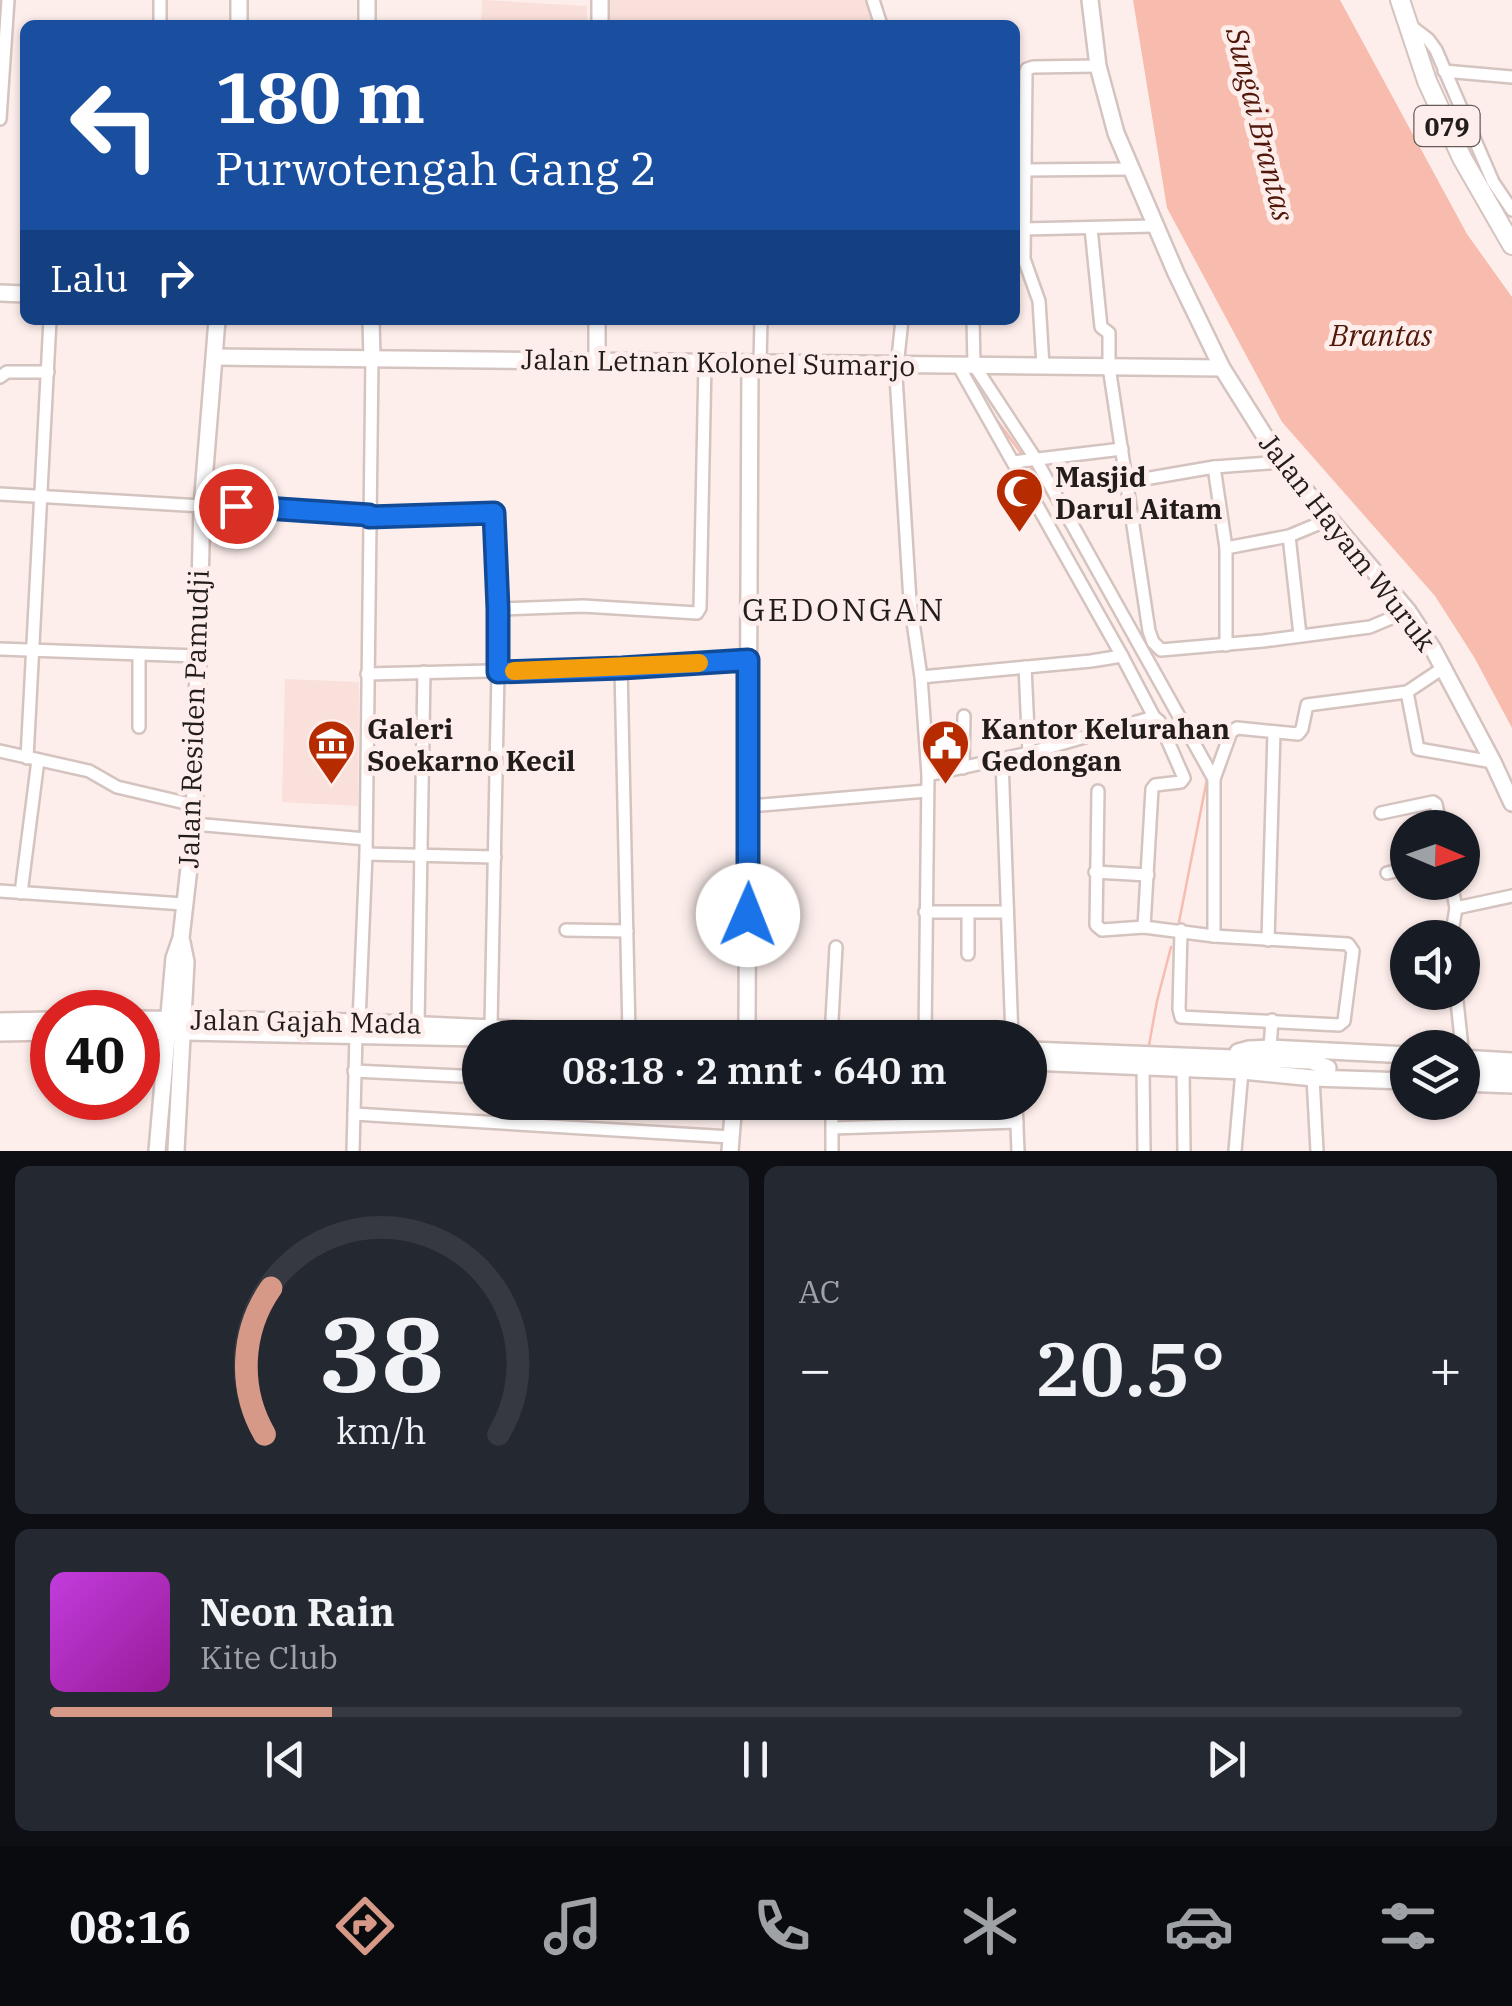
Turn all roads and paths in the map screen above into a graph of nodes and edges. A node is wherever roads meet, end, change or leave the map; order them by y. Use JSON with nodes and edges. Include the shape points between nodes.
{"nodes":[{"id":1,"x":8,"y":0,"type":"edge"},
{"id":2,"x":1090,"y":0,"type":"edge"},
{"id":3,"x":1400,"y":0,"type":"edge"},
{"id":4,"x":1408,"y":24,"type":"junction"},
{"id":5,"x":1094,"y":66,"type":"junction"},
{"id":6,"x":1444,"y":71,"type":"junction"},
{"id":7,"x":1512,"y":78,"type":"edge"},
{"id":8,"x":0,"y":119,"type":"edge"},
{"id":9,"x":1132,"y":169,"type":"junction"},
{"id":10,"x":1025,"y":170,"type":"junction"},
{"id":11,"x":1512,"y":180,"type":"edge"},
{"id":12,"x":1493,"y":182,"type":"junction"},
{"id":13,"x":1512,"y":210,"type":"edge"},
{"id":14,"x":1154,"y":226,"type":"junction"},
{"id":15,"x":1091,"y":228,"type":"junction"},
{"id":16,"x":1023,"y":229,"type":"junction"},
{"id":17,"x":1512,"y":245,"type":"edge"},
{"id":18,"x":50,"y":325,"type":"edge"},
{"id":19,"x":217,"y":325,"type":"edge"},
{"id":20,"x":371,"y":325,"type":"edge"},
{"id":21,"x":598,"y":325,"type":"edge"},
{"id":22,"x":760,"y":325,"type":"edge"},
{"id":23,"x":902,"y":325,"type":"edge"},
{"id":24,"x":973,"y":325,"type":"edge"},
{"id":25,"x":215,"y":357,"type":"junction"},
{"id":26,"x":372,"y":359,"type":"junction"},
{"id":27,"x":597,"y":361,"type":"junction"},
{"id":28,"x":1043,"y":361,"type":"junction"},
{"id":29,"x":705,"y":362,"type":"junction"},
{"id":30,"x":968,"y":362,"type":"junction"},
{"id":31,"x":755,"y":363,"type":"junction"},
{"id":32,"x":898,"y":364,"type":"junction"},
{"id":33,"x":1109,"y":366,"type":"junction"},
{"id":34,"x":1222,"y":368,"type":"junction"},
{"id":35,"x":48,"y":372,"type":"junction"},
{"id":36,"x":0,"y":377,"type":"edge"},
{"id":37,"x":1122,"y":449,"type":"junction"},
{"id":38,"x":1024,"y":460,"type":"junction"},
{"id":39,"x":1281,"y":462,"type":"junction"},
{"id":40,"x":1214,"y":467,"type":"junction"},
{"id":41,"x":1127,"y":482,"type":"junction"},
{"id":42,"x":0,"y":494,"type":"edge"},
{"id":43,"x":40,"y":496,"type":"junction"},
{"id":44,"x":202,"y":505,"type":"junction"},
{"id":45,"x":369,"y":516,"type":"junction"},
{"id":46,"x":1330,"y":519,"type":"junction"},
{"id":47,"x":1067,"y":532,"type":"junction"},
{"id":48,"x":1290,"y":536,"type":"junction"},
{"id":49,"x":1226,"y":548,"type":"junction"},
{"id":50,"x":498,"y":609,"type":"junction"},
{"id":51,"x":1408,"y":611,"type":"junction"},
{"id":52,"x":1300,"y":634,"type":"junction"},
{"id":53,"x":1226,"y":645,"type":"junction"},
{"id":54,"x":0,"y":649,"type":"edge"},
{"id":55,"x":34,"y":650,"type":"junction"},
{"id":56,"x":139,"y":655,"type":"junction"},
{"id":57,"x":197,"y":656,"type":"junction"},
{"id":58,"x":1122,"y":656,"type":"junction"},
{"id":59,"x":748,"y":660,"type":"junction"},
{"id":60,"x":1025,"y":667,"type":"junction"},
{"id":61,"x":622,"y":668,"type":"junction"},
{"id":62,"x":1443,"y":668,"type":"junction"},
{"id":63,"x":424,"y":672,"type":"junction"},
{"id":64,"x":498,"y":672,"type":"junction"},
{"id":65,"x":368,"y":674,"type":"junction"},
{"id":66,"x":921,"y":676,"type":"junction"},
{"id":67,"x":1407,"y":692,"type":"junction"},
{"id":68,"x":964,"y":716,"type":"dead end"},
{"id":69,"x":1156,"y":719,"type":"junction"},
{"id":70,"x":1182,"y":720,"type":"junction"},
{"id":71,"x":139,"y":727,"type":"dead end"},
{"id":72,"x":1274,"y":732,"type":"junction"},
{"id":73,"x":0,"y":751,"type":"edge"},
{"id":74,"x":1030,"y":754,"type":"junction"},
{"id":75,"x":32,"y":759,"type":"junction"},
{"id":76,"x":1002,"y":760,"type":"junction"},
{"id":77,"x":1493,"y":762,"type":"junction"},
{"id":78,"x":962,"y":768,"type":"junction"},
{"id":79,"x":928,"y":774,"type":"junction"},
{"id":80,"x":1214,"y":779,"type":"junction"},
{"id":81,"x":927,"y":792,"type":"junction"},
{"id":82,"x":1098,"y":792,"type":"dead end"},
{"id":83,"x":1512,"y":803,"type":"edge"},
{"id":84,"x":194,"y":805,"type":"junction"},
{"id":85,"x":749,"y":806,"type":"junction"},
{"id":86,"x":1395,"y":810,"type":"edge"},
{"id":87,"x":1437,"y":810,"type":"edge"},
{"id":88,"x":1390,"y":811,"type":"edge"},
{"id":89,"x":1381,"y":813,"type":"dead end"},
{"id":90,"x":194,"y":824,"type":"junction"},
{"id":91,"x":366,"y":839,"type":"junction"},
{"id":92,"x":366,"y":854,"type":"junction"},
{"id":93,"x":422,"y":855,"type":"junction"},
{"id":94,"x":495,"y":857,"type":"junction"},
{"id":95,"x":1390,"y":871,"type":"edge"},
{"id":96,"x":1095,"y":872,"type":"junction"},
{"id":97,"x":1386,"y":872,"type":"dead end"},
{"id":98,"x":1148,"y":876,"type":"junction"},
{"id":99,"x":0,"y":891,"type":"edge"},
{"id":100,"x":21,"y":893,"type":"junction"},
{"id":101,"x":1512,"y":896,"type":"edge"},
{"id":102,"x":1454,"y":900,"type":"edge"},
{"id":103,"x":183,"y":904,"type":"junction"},
{"id":104,"x":1456,"y":908,"type":"junction"},
{"id":105,"x":926,"y":912,"type":"junction"},
{"id":106,"x":968,"y":912,"type":"junction"},
{"id":107,"x":1007,"y":912,"type":"junction"},
{"id":108,"x":1454,"y":920,"type":"edge"},
{"id":109,"x":1144,"y":926,"type":"junction"},
{"id":110,"x":566,"y":930,"type":"dead end"},
{"id":111,"x":1182,"y":930,"type":"junction"},
{"id":112,"x":626,"y":931,"type":"junction"},
{"id":113,"x":1214,"y":936,"type":"junction"},
{"id":114,"x":1268,"y":940,"type":"junction"},
{"id":115,"x":836,"y":947,"type":"dead end"},
{"id":116,"x":968,"y":954,"type":"dead end"},
{"id":117,"x":0,"y":1020,"type":"edge"},
{"id":118,"x":30,"y":1020,"type":"edge"},
{"id":119,"x":486,"y":1020,"type":"edge"},
{"id":120,"x":629,"y":1020,"type":"edge"},
{"id":121,"x":747,"y":1020,"type":"edge"},
{"id":122,"x":832,"y":1020,"type":"edge"},
{"id":123,"x":925,"y":1020,"type":"edge"},
{"id":124,"x":1011,"y":1020,"type":"edge"},
{"id":125,"x":1272,"y":1020,"type":"junction"},
{"id":126,"x":160,"y":1022,"type":"edge"},
{"id":127,"x":175,"y":1024,"type":"junction"},
{"id":128,"x":418,"y":1024,"type":"junction"},
{"id":129,"x":160,"y":1027,"type":"edge"},
{"id":130,"x":358,"y":1028,"type":"junction"},
{"id":131,"x":462,"y":1029,"type":"edge"},
{"id":132,"x":462,"y":1031,"type":"edge"},
{"id":133,"x":30,"y":1032,"type":"edge"},
{"id":134,"x":0,"y":1033,"type":"edge"},
{"id":135,"x":1270,"y":1048,"type":"junction"},
{"id":136,"x":1047,"y":1051,"type":"edge"},
{"id":137,"x":1390,"y":1054,"type":"edge"},
{"id":138,"x":1480,"y":1057,"type":"edge"},
{"id":139,"x":1512,"y":1061,"type":"edge"},
{"id":140,"x":1047,"y":1063,"type":"edge"},
{"id":141,"x":1213,"y":1064,"type":"junction"},
{"id":142,"x":1143,"y":1067,"type":"junction"},
{"id":143,"x":1183,"y":1069,"type":"junction"},
{"id":144,"x":1390,"y":1069,"type":"edge"},
{"id":145,"x":354,"y":1070,"type":"junction"},
{"id":146,"x":1242,"y":1071,"type":"junction"},
{"id":147,"x":1480,"y":1073,"type":"edge"},
{"id":148,"x":1512,"y":1074,"type":"edge"},
{"id":149,"x":462,"y":1075,"type":"edge"},
{"id":150,"x":1313,"y":1078,"type":"junction"},
{"id":151,"x":1390,"y":1080,"type":"edge"},
{"id":152,"x":1480,"y":1084,"type":"edge"},
{"id":153,"x":1512,"y":1085,"type":"edge"},
{"id":154,"x":354,"y":1114,"type":"junction"},
{"id":155,"x":832,"y":1120,"type":"edge"},
{"id":156,"x":1017,"y":1122,"type":"joint"},
{"id":157,"x":832,"y":1128,"type":"junction"},
{"id":158,"x":731,"y":1144,"type":"edge"},
{"id":159,"x":156,"y":1151,"type":"edge"},
{"id":160,"x":176,"y":1151,"type":"edge"},
{"id":161,"x":354,"y":1151,"type":"edge"},
{"id":162,"x":832,"y":1151,"type":"edge"},
{"id":163,"x":1018,"y":1151,"type":"edge"},
{"id":164,"x":1144,"y":1151,"type":"edge"},
{"id":165,"x":1184,"y":1151,"type":"edge"},
{"id":166,"x":1234,"y":1151,"type":"edge"},
{"id":167,"x":1318,"y":1151,"type":"edge"}],
"edges":[{"from":1,"to":8,"type":"street"},
{"from":2,"to":5,"type":"main road","name":"Jalan Hayam Wuruk"},
{"from":3,"to":4,"type":"main road","number":"079"},
{"from":4,"to":6,"type":"street","via":[[1432,45]]},
{"from":4,"to":17,"type":"main road","number":"079","via":[[1462,158]]},
{"from":5,"to":9,"type":"main road","name":"Jalan Hayam Wuruk"},
{"from":5,"to":10,"type":"street","via":[[1027,69]]},
{"from":6,"to":7,"type":"street"},
{"from":6,"to":12,"type":"street"},
{"from":9,"to":10,"type":"street"},
{"from":9,"to":14,"type":"main road","name":"Jalan Hayam Wuruk"},
{"from":10,"to":16,"type":"street"},
{"from":11,"to":12,"type":"street"},
{"from":12,"to":13,"type":"street"},
{"from":14,"to":15,"type":"street"},
{"from":14,"to":34,"type":"main road","name":"Jalan Hayam Wuruk"},
{"from":15,"to":16,"type":"street"},
{"from":15,"to":33,"type":"street"},
{"from":16,"to":28,"type":"street","via":[[1025,265],[1039,301]]},
{"from":18,"to":35,"type":"street"},
{"from":19,"to":25,"type":"main road","name":"Jalan Residen Pamudji"},
{"from":20,"to":26,"type":"main road"},
{"from":21,"to":27,"type":"main road"},
{"from":22,"to":31,"type":"street"},
{"from":23,"to":32,"type":"street"},
{"from":24,"to":30,"type":"street"},
{"from":25,"to":26,"type":"main road","name":"Jalan Letnan Kolonel Sumarjo"},
{"from":25,"to":44,"type":"main road","name":"Jalan Residen Pamudji"},
{"from":26,"to":27,"type":"main road","name":"Jalan Letnan Kolonel Sumarjo"},
{"from":26,"to":45,"type":"street"},
{"from":27,"to":29,"type":"main road","name":"Jalan Letnan Kolonel Sumarjo"},
{"from":28,"to":30,"type":"main road","name":"Jalan Letnan Kolonel Sumarjo"},
{"from":28,"to":33,"type":"main road","name":"Jalan Letnan Kolonel Sumarjo"},
{"from":29,"to":31,"type":"main road","name":"Jalan Letnan Kolonel Sumarjo"},
{"from":29,"to":50,"type":"street","via":[[697,613]]},
{"from":30,"to":32,"type":"main road","name":"Jalan Letnan Kolonel Sumarjo"},
{"from":30,"to":38,"type":"street"},
{"from":30,"to":38,"type":"street"},
{"from":31,"to":32,"type":"main road","name":"Jalan Letnan Kolonel Sumarjo"},
{"from":31,"to":59,"type":"main road"},
{"from":32,"to":66,"type":"street","via":[[910,601]]},
{"from":33,"to":34,"type":"main road","name":"Jalan Letnan Kolonel Sumarjo"},
{"from":33,"to":37,"type":"street"},
{"from":34,"to":39,"type":"main road","name":"Jalan Hayam Wuruk"},
{"from":35,"to":36,"type":"street"},
{"from":35,"to":43,"type":"street"},
{"from":37,"to":38,"type":"street"},
{"from":37,"to":41,"type":"street"},
{"from":38,"to":47,"type":"street"},
{"from":38,"to":47,"type":"street"},
{"from":39,"to":40,"type":"street"},
{"from":39,"to":46,"type":"main road","name":"Jalan Hayam Wuruk"},
{"from":40,"to":41,"type":"street"},
{"from":40,"to":49,"type":"street"},
{"from":41,"to":53,"type":"street","via":[[1153,642],[1161,650]]},
{"from":42,"to":43,"type":"street"},
{"from":43,"to":44,"type":"street"},
{"from":43,"to":55,"type":"street"},
{"from":44,"to":45,"type":"street"},
{"from":44,"to":57,"type":"main road","name":"Jalan Residen Pamudji"},
{"from":45,"to":50,"type":"street","via":[[494,513]]},
{"from":45,"to":65,"type":"street"},
{"from":46,"to":48,"type":"street"},
{"from":46,"to":51,"type":"main road","name":"Jalan Hayam Wuruk"},
{"from":47,"to":58,"type":"street"},
{"from":47,"to":70,"type":"street"},
{"from":48,"to":49,"type":"street"},
{"from":48,"to":52,"type":"street"},
{"from":49,"to":53,"type":"street"},
{"from":50,"to":64,"type":"street"},
{"from":51,"to":52,"type":"street","via":[[1370,627]]},
{"from":51,"to":62,"type":"main road","name":"Jalan Hayam Wuruk"},
{"from":52,"to":53,"type":"street"},
{"from":54,"to":55,"type":"street"},
{"from":55,"to":56,"type":"street"},
{"from":55,"to":75,"type":"street"},
{"from":56,"to":57,"type":"street"},
{"from":56,"to":71,"type":"street"},
{"from":57,"to":84,"type":"main road","name":"Jalan Residen Pamudji"},
{"from":58,"to":60,"type":"street"},
{"from":58,"to":69,"type":"street"},
{"from":59,"to":61,"type":"street"},
{"from":59,"to":85,"type":"main road"},
{"from":60,"to":66,"type":"street"},
{"from":60,"to":74,"type":"street"},
{"from":61,"to":64,"type":"street"},
{"from":61,"to":112,"type":"street"},
{"from":62,"to":67,"type":"street"},
{"from":62,"to":77,"type":"main road","name":"Jalan Hayam Wuruk"},
{"from":63,"to":64,"type":"street"},
{"from":63,"to":65,"type":"street"},
{"from":63,"to":93,"type":"street"},
{"from":64,"to":94,"type":"street"},
{"from":65,"to":91,"type":"street"},
{"from":66,"to":79,"type":"street"},
{"from":67,"to":72,"type":"street","via":[[1307,705],[1298,734]]},
{"from":67,"to":77,"type":"street","via":[[1418,750]]},
{"from":68,"to":78,"type":"street"},
{"from":69,"to":70,"type":"street"},
{"from":69,"to":74,"type":"street"},
{"from":69,"to":98,"type":"street","via":[[1184,780],[1152,787]]},
{"from":70,"to":80,"type":"street"},
{"from":72,"to":80,"type":"street","via":[[1231,732]]},
{"from":72,"to":114,"type":"street"},
{"from":73,"to":75,"type":"street"},
{"from":74,"to":76,"type":"street"},
{"from":75,"to":84,"type":"street"},
{"from":75,"to":100,"type":"street"},
{"from":76,"to":78,"type":"street"},
{"from":76,"to":107,"type":"street"},
{"from":77,"to":83,"type":"main road","name":"Jalan Hayam Wuruk"},
{"from":78,"to":79,"type":"street"},
{"from":79,"to":81,"type":"street"},
{"from":80,"to":113,"type":"street"},
{"from":81,"to":85,"type":"street"},
{"from":81,"to":105,"type":"street"},
{"from":82,"to":96,"type":"street"},
{"from":84,"to":90,"type":"main road","name":"Jalan Residen Pamudji"},
{"from":85,"to":121,"type":"main road"},
{"from":86,"to":87,"type":"street","via":[[1433,802]]},
{"from":88,"to":89,"type":"street"},
{"from":90,"to":91,"type":"street"},
{"from":90,"to":103,"type":"main road","name":"Jalan Residen Pamudji"},
{"from":91,"to":92,"type":"street"},
{"from":92,"to":93,"type":"street"},
{"from":92,"to":130,"type":"street"},
{"from":93,"to":94,"type":"street"},
{"from":93,"to":128,"type":"street"},
{"from":94,"to":119,"type":"street"},
{"from":95,"to":97,"type":"street"},
{"from":96,"to":98,"type":"street"},
{"from":96,"to":109,"type":"street","via":[[1096,925]]},
{"from":98,"to":109,"type":"street"},
{"from":99,"to":100,"type":"street"},
{"from":100,"to":103,"type":"street"},
{"from":101,"to":104,"type":"street"},
{"from":102,"to":104,"type":"street"},
{"from":103,"to":127,"type":"main road","name":"Jalan Residen Pamudji","via":[[186,962]]},
{"from":104,"to":108,"type":"street"},
{"from":105,"to":106,"type":"street"},
{"from":105,"to":123,"type":"street"},
{"from":106,"to":107,"type":"street"},
{"from":106,"to":116,"type":"street"},
{"from":107,"to":124,"type":"street"},
{"from":109,"to":111,"type":"street"},
{"from":110,"to":112,"type":"street"},
{"from":111,"to":113,"type":"street"},
{"from":111,"to":125,"type":"street","via":[[1181,1017]]},
{"from":112,"to":120,"type":"street"},
{"from":113,"to":114,"type":"street"},
{"from":114,"to":125,"type":"street","via":[[1343,943],[1353,951],[1343,1024]]},
{"from":115,"to":122,"type":"street"},
{"from":117,"to":118,"type":"main road"},
{"from":125,"to":135,"type":"street"},
{"from":126,"to":127,"type":"main road","name":"Jalan Gajah Mada"},
{"from":127,"to":129,"type":"main road","name":"Jalan Gajah Mada"},
{"from":127,"to":130,"type":"main road","name":"Jalan Gajah Mada"},
{"from":127,"to":159,"type":"main road"},
{"from":127,"to":160,"type":"main road"},
{"from":128,"to":130,"type":"main road","name":"Jalan Gajah Mada"},
{"from":128,"to":131,"type":"main road","name":"Jalan Gajah Mada"},
{"from":130,"to":132,"type":"main road","name":"Jalan Gajah Mada"},
{"from":130,"to":145,"type":"street"},
{"from":133,"to":134,"type":"main road"},
{"from":135,"to":137,"type":"main road"},
{"from":135,"to":141,"type":"main road","via":[[1249,1048]]},
{"from":136,"to":141,"type":"main road"},
{"from":138,"to":139,"type":"main road"},
{"from":140,"to":142,"type":"main road"},
{"from":141,"to":143,"type":"main road"},
{"from":141,"to":144,"type":"main road"},
{"from":141,"to":146,"type":"main road"},
{"from":142,"to":143,"type":"main road"},
{"from":142,"to":164,"type":"street"},
{"from":143,"to":165,"type":"street"},
{"from":145,"to":149,"type":"street"},
{"from":145,"to":154,"type":"street"},
{"from":146,"to":150,"type":"main road"},
{"from":146,"to":166,"type":"street"},
{"from":147,"to":148,"type":"main road"},
{"from":150,"to":151,"type":"main road"},
{"from":150,"to":167,"type":"street"},
{"from":152,"to":153,"type":"main road"},
{"from":154,"to":158,"type":"street"},
{"from":154,"to":161,"type":"street"},
{"from":155,"to":157,"type":"street"},
{"from":156,"to":157,"type":"street"},
{"from":156,"to":163,"type":"street"},
{"from":157,"to":162,"type":"street"}]}
